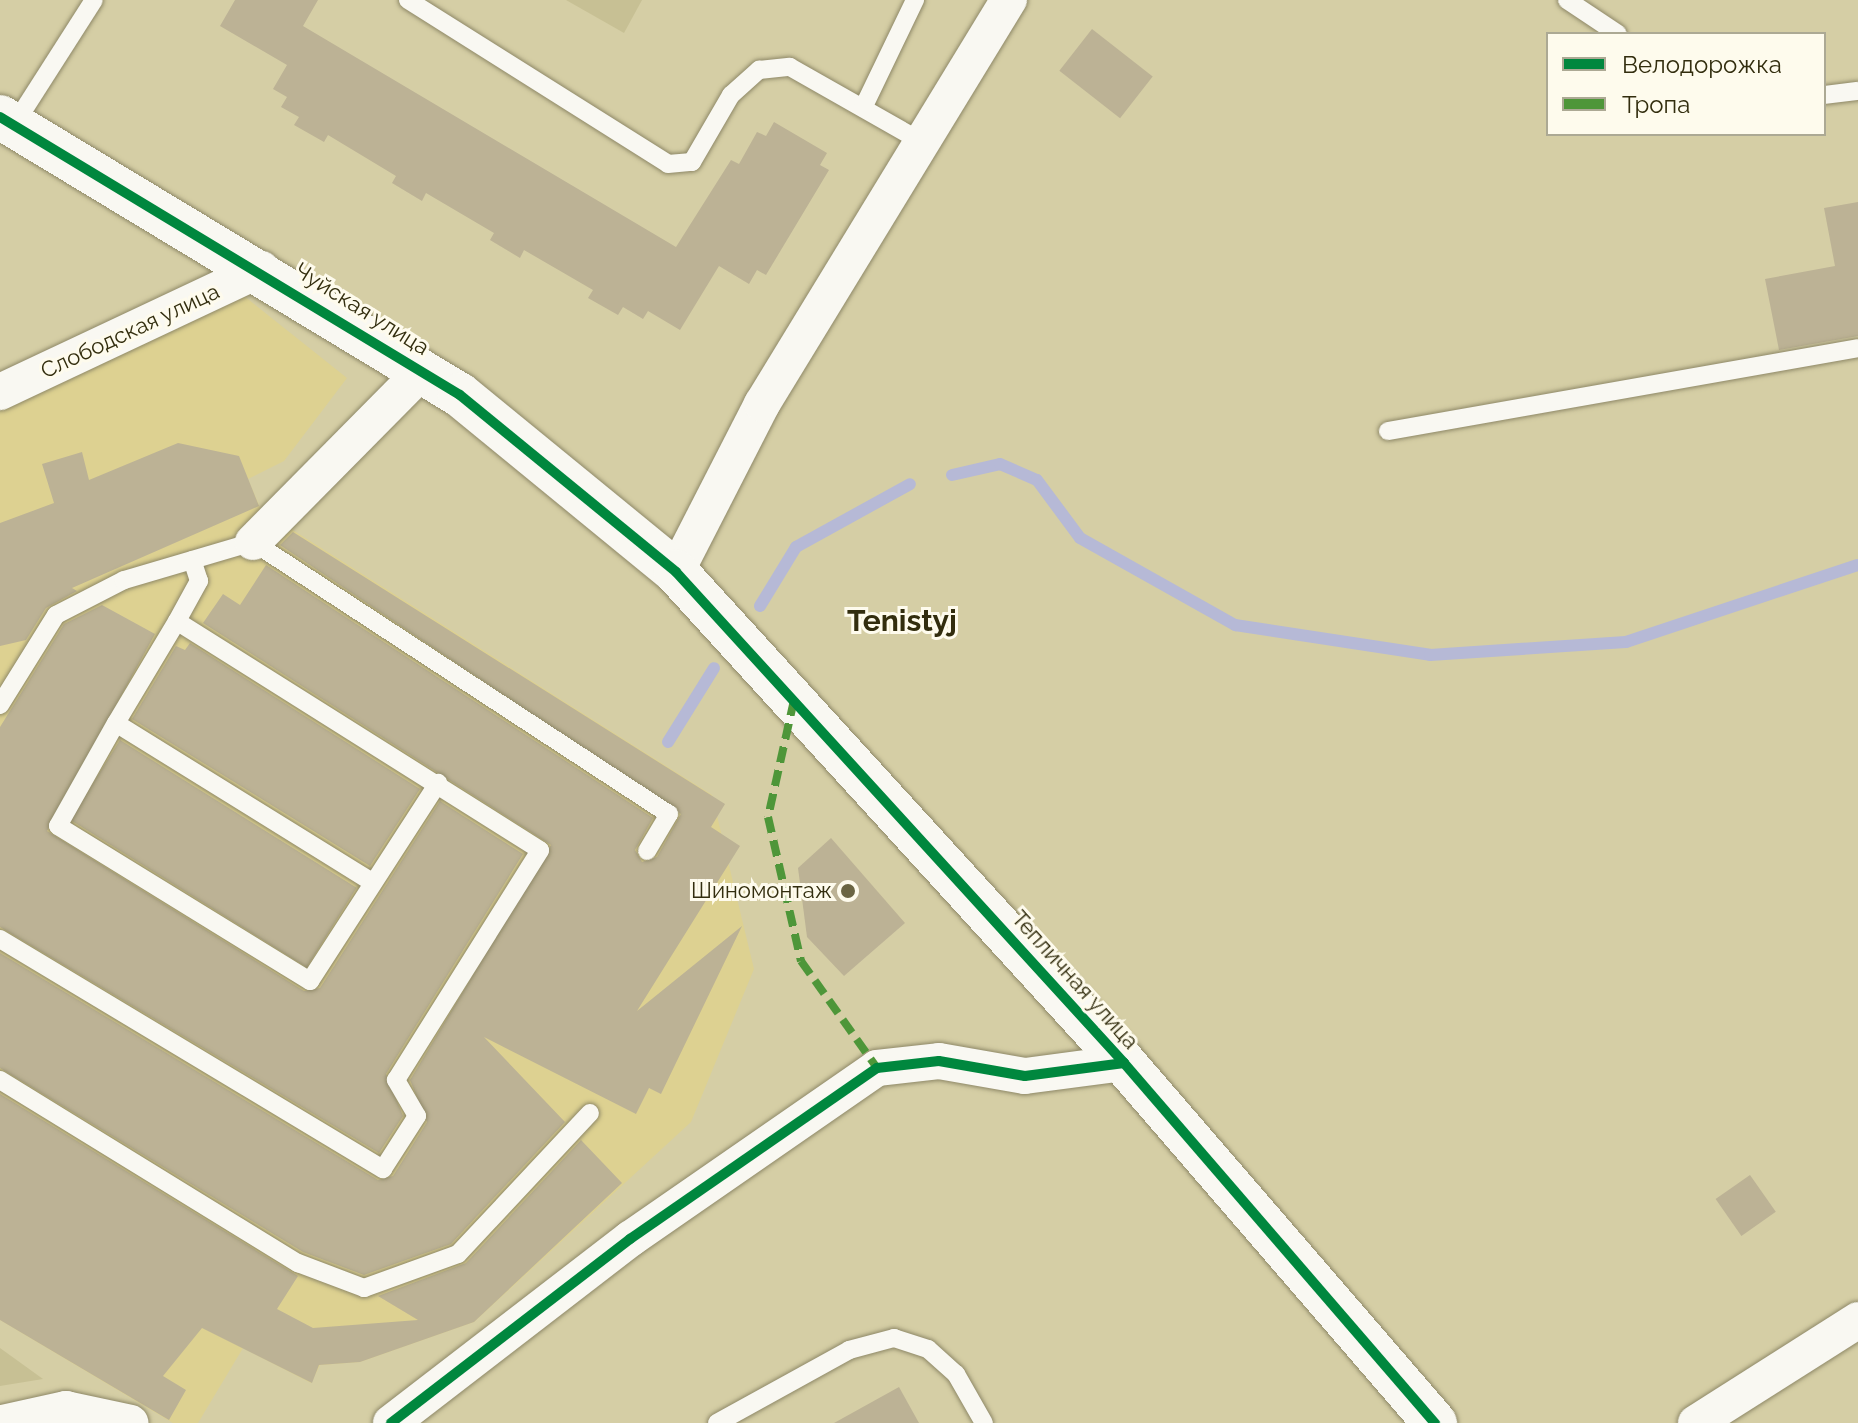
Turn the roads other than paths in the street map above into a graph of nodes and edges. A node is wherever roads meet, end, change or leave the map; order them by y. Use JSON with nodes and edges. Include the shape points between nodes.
{"nodes":[{"id":1,"x":94,"y":0,"type":"edge"},
{"id":2,"x":408,"y":0,"type":"edge"},
{"id":3,"x":915,"y":0,"type":"edge"},
{"id":4,"x":1009,"y":0,"type":"edge"},
{"id":5,"x":1567,"y":0,"type":"edge"},
{"id":6,"x":1615,"y":32,"type":"edge"},
{"id":7,"x":1858,"y":91,"type":"edge"},
{"id":8,"x":1826,"y":95,"type":"edge"},
{"id":9,"x":863,"y":108,"type":"junction"},
{"id":10,"x":7,"y":121,"type":"edge"},
{"id":11,"x":920,"y":141,"type":"junction"},
{"id":12,"x":261,"y":269,"type":"junction"},
{"id":13,"x":1858,"y":348,"type":"edge"},
{"id":14,"x":422,"y":371,"type":"junction"},
{"id":15,"x":0,"y":392,"type":"edge"},
{"id":16,"x":1388,"y":431,"type":"dead end"},
{"id":17,"x":253,"y":542,"type":"junction"},
{"id":18,"x":192,"y":560,"type":"junction"},
{"id":19,"x":676,"y":572,"type":"junction"},
{"id":20,"x":177,"y":621,"type":"junction"},
{"id":21,"x":22,"y":670,"type":"junction"},
{"id":22,"x":0,"y":675,"type":"edge"},
{"id":23,"x":0,"y":705,"type":"edge"},
{"id":24,"x":116,"y":723,"type":"junction"},
{"id":25,"x":438,"y":783,"type":"junction"},
{"id":26,"x":647,"y":851,"type":"dead end"},
{"id":27,"x":372,"y":882,"type":"junction"},
{"id":28,"x":0,"y":939,"type":"edge"},
{"id":29,"x":1124,"y":1063,"type":"junction"},
{"id":30,"x":0,"y":1080,"type":"edge"},
{"id":31,"x":590,"y":1113,"type":"dead end"},
{"id":32,"x":1858,"y":1320,"type":"edge"},
{"id":33,"x":2,"y":1423,"type":"edge"},
{"id":34,"x":131,"y":1423,"type":"edge"},
{"id":35,"x":391,"y":1423,"type":"edge"},
{"id":36,"x":717,"y":1423,"type":"edge"},
{"id":37,"x":984,"y":1423,"type":"edge"},
{"id":38,"x":1435,"y":1423,"type":"edge"},
{"id":39,"x":1696,"y":1423,"type":"edge"}],
"edges":[{"from":1,"to":10,"type":"lane"},
{"from":2,"to":9,"type":"lane","via":[[668,164],[692,162],[731,95],[759,70],[790,67]]},
{"from":3,"to":9,"type":"lane"},
{"from":4,"to":11,"type":"street"},
{"from":5,"to":6,"type":"lane"},
{"from":7,"to":8,"type":"lane"},
{"from":9,"to":11,"type":"lane"},
{"from":10,"to":12,"type":"street","name":"Чуйская улица"},
{"from":11,"to":19,"type":"street","via":[[762,404]]},
{"from":12,"to":14,"type":"street","name":"Чуйская улица"},
{"from":12,"to":15,"type":"street","name":"Слободская улица"},
{"from":13,"to":16,"type":"lane"},
{"from":14,"to":17,"type":"street"},
{"from":14,"to":19,"type":"street","name":"Чуйская улица"},
{"from":17,"to":18,"type":"lane"},
{"from":17,"to":26,"type":"lane","via":[[669,814]]},
{"from":18,"to":20,"type":"lane","via":[[199,581]]},
{"from":18,"to":21,"type":"lane","via":[[124,580],[56,615]]},
{"from":19,"to":29,"type":"street","name":"Тепличная улица"},
{"from":20,"to":24,"type":"lane"},
{"from":20,"to":25,"type":"lane"},
{"from":21,"to":22,"type":"lane"},
{"from":21,"to":23,"type":"lane"},
{"from":24,"to":27,"type":"lane"},
{"from":24,"to":27,"type":"lane","via":[[58,826],[310,981]]},
{"from":25,"to":27,"type":"lane"},
{"from":25,"to":28,"type":"lane","via":[[540,850],[396,1080],[417,1116],[383,1169]]},
{"from":29,"to":35,"type":"street","via":[[1025,1076],[939,1061],[877,1068],[630,1239]]},
{"from":29,"to":38,"type":"street","name":"Тепличная улица"},
{"from":30,"to":31,"type":"lane","via":[[298,1263],[364,1288],[458,1254]]},
{"from":32,"to":39,"type":"street"},
{"from":33,"to":34,"type":"street","via":[[66,1409]]},
{"from":36,"to":37,"type":"lane","via":[[849,1350],[894,1338],[928,1349],[956,1374]]}]}
